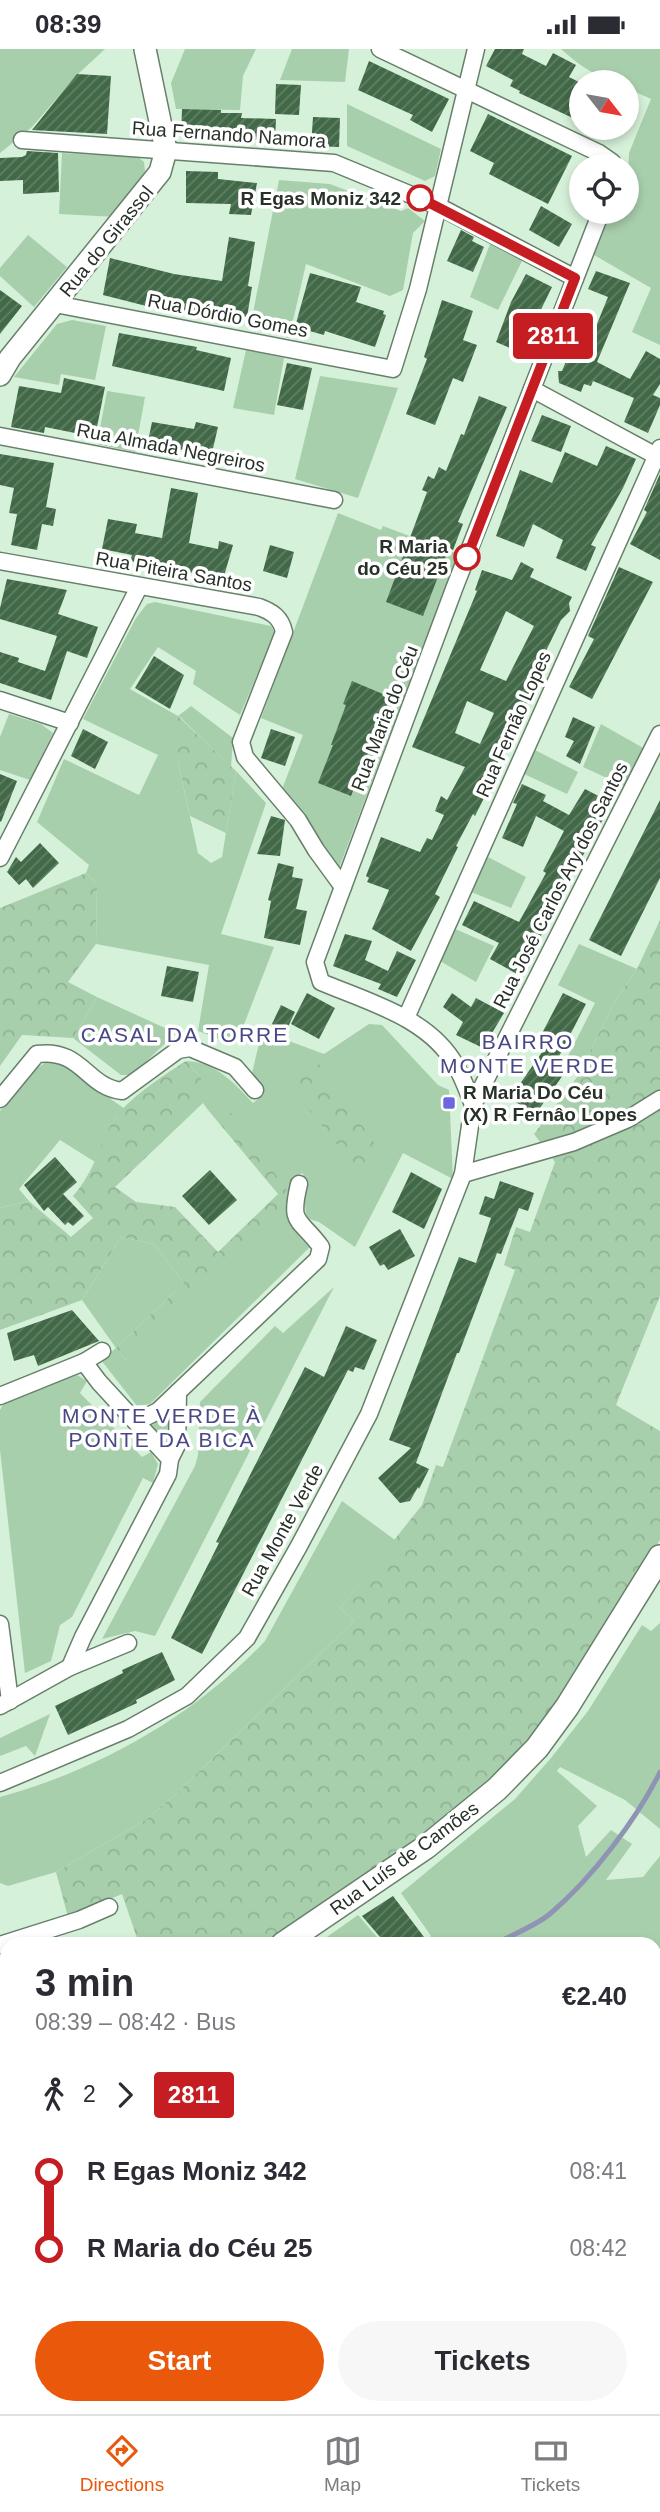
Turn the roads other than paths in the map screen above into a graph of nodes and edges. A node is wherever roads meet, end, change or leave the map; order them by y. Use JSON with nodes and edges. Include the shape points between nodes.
{"nodes":[{"id":1,"x":145,"y":49,"type":"edge"},
{"id":2,"x":380,"y":49,"type":"edge"},
{"id":3,"x":476,"y":49,"type":"edge"},
{"id":4,"x":467,"y":91,"type":"junction"},
{"id":5,"x":22,"y":140,"type":"dead end"},
{"id":6,"x":166,"y":150,"type":"junction"},
{"id":7,"x":600,"y":154,"type":"edge"},
{"id":8,"x":438,"y":206,"type":"junction"},
{"id":9,"x":596,"y":224,"type":"edge"},
{"id":10,"x":575,"y":278,"type":"junction"},
{"id":11,"x":55,"y":304,"type":"junction"},
{"id":12,"x":0,"y":375,"type":"edge"},
{"id":13,"x":532,"y":389,"type":"junction"},
{"id":14,"x":0,"y":436,"type":"edge"},
{"id":15,"x":659,"y":454,"type":"edge"},
{"id":16,"x":334,"y":500,"type":"dead end"},
{"id":17,"x":0,"y":561,"type":"edge"},
{"id":18,"x":139,"y":587,"type":"junction"},
{"id":19,"x":0,"y":700,"type":"edge"},
{"id":20,"x":70,"y":723,"type":"junction"},
{"id":21,"x":660,"y":734,"type":"edge"},
{"id":22,"x":7,"y":831,"type":"edge"},
{"id":23,"x":0,"y":858,"type":"edge"},
{"id":24,"x":343,"y":887,"type":"junction"},
{"id":25,"x":406,"y":1018,"type":"junction"},
{"id":26,"x":255,"y":1090,"type":"dead end"},
{"id":27,"x":0,"y":1099,"type":"edge"},
{"id":28,"x":660,"y":1099,"type":"edge"},
{"id":29,"x":474,"y":1105,"type":"junction"},
{"id":30,"x":463,"y":1174,"type":"junction"},
{"id":31,"x":299,"y":1184,"type":"dead end"},
{"id":32,"x":102,"y":1350,"type":"dead end"},
{"id":33,"x":84,"y":1362,"type":"junction"},
{"id":34,"x":178,"y":1392,"type":"junction"},
{"id":35,"x":0,"y":1396,"type":"edge"},
{"id":36,"x":136,"y":1422,"type":"junction"},
{"id":37,"x":170,"y":1459,"type":"junction"},
{"id":38,"x":660,"y":1557,"type":"edge"},
{"id":39,"x":0,"y":1624,"type":"edge"},
{"id":40,"x":128,"y":1643,"type":"dead end"},
{"id":41,"x":70,"y":1667,"type":"junction"},
{"id":42,"x":5,"y":1703,"type":"edge"},
{"id":43,"x":0,"y":1783,"type":"edge"},
{"id":44,"x":109,"y":1907,"type":"dead end"},
{"id":45,"x":25,"y":1937,"type":"edge"},
{"id":46,"x":293,"y":1937,"type":"edge"}],
"edges":[{"from":1,"to":6,"type":"street"},
{"from":2,"to":4,"type":"street"},
{"from":3,"to":4,"type":"street"},
{"from":4,"to":7,"type":"street"},
{"from":4,"to":8,"type":"street"},
{"from":5,"to":6,"type":"street","name":"Rua Fernando Namora"},
{"from":6,"to":8,"type":"street","name":"Rua Fernando Namora","via":[[334,163]]},
{"from":6,"to":11,"type":"street","name":"Rua do Girassol","via":[[160,172],[146,193]]},
{"from":8,"to":10,"type":"street","name":"Rua Fernando Namora"},
{"from":8,"to":11,"type":"street","name":"Rua Dórdio Gomes","via":[[393,369]]},
{"from":9,"to":10,"type":"street","name":"Rua Maria do Céu"},
{"from":10,"to":13,"type":"street","name":"Rua Maria do Céu"},
{"from":11,"to":12,"type":"street","name":"Rua do Girassol"},
{"from":13,"to":15,"type":"street"},
{"from":13,"to":24,"type":"street","name":"Rua Maria do Céu"},
{"from":14,"to":16,"type":"street","name":"Rua Almada Negreiros"},
{"from":15,"to":25,"type":"street","name":"Rua Fernão Lopes"},
{"from":17,"to":18,"type":"street","name":"Rua Piteira Santos"},
{"from":18,"to":20,"type":"street"},
{"from":18,"to":24,"type":"street","name":"Rua Piteira Santos","via":[[260,607],[281,620],[284,632],[241,742],[245,757],[290,810]]},
{"from":19,"to":20,"type":"street"},
{"from":20,"to":22,"type":"street"},
{"from":21,"to":29,"type":"street","name":"Rua José Carlos Ary dos Santos"},
{"from":22,"to":23,"type":"street"},
{"from":24,"to":25,"type":"street","name":"Rua Maria do Céu","via":[[315,962],[321,982]]},
{"from":25,"to":29,"type":"street","name":"Rua Maria do Céu","via":[[440,1044],[456,1065]]},
{"from":26,"to":27,"type":"street","via":[[235,1067],[190,1048],[178,1050],[122,1091],[110,1090],[71,1059],[53,1052],[37,1054]]},
{"from":28,"to":30,"type":"street","via":[[628,1119],[574,1142]]},
{"from":29,"to":30,"type":"street","name":"Rua José Carlos Ary dos Santos"},
{"from":30,"to":43,"type":"street","name":"Rua Monte Verde","via":[[369,1414],[247,1638],[187,1696],[128,1729]]},
{"from":31,"to":34,"type":"street","via":[[295,1215],[321,1247],[318,1259]]},
{"from":32,"to":33,"type":"street"},
{"from":33,"to":35,"type":"street"},
{"from":33,"to":36,"type":"street"},
{"from":34,"to":36,"type":"street","via":[[158,1411]]},
{"from":34,"to":37,"type":"street","via":[[177,1444]]},
{"from":36,"to":37,"type":"street"},
{"from":37,"to":41,"type":"street","via":[[168,1474]]},
{"from":38,"to":46,"type":"main road","name":"Rua Luís de Camões","via":[[567,1707],[527,1759],[498,1789],[426,1847]]},
{"from":39,"to":42,"type":"street"},
{"from":40,"to":41,"type":"street"},
{"from":41,"to":42,"type":"street"},
{"from":44,"to":45,"type":"street"}]}
